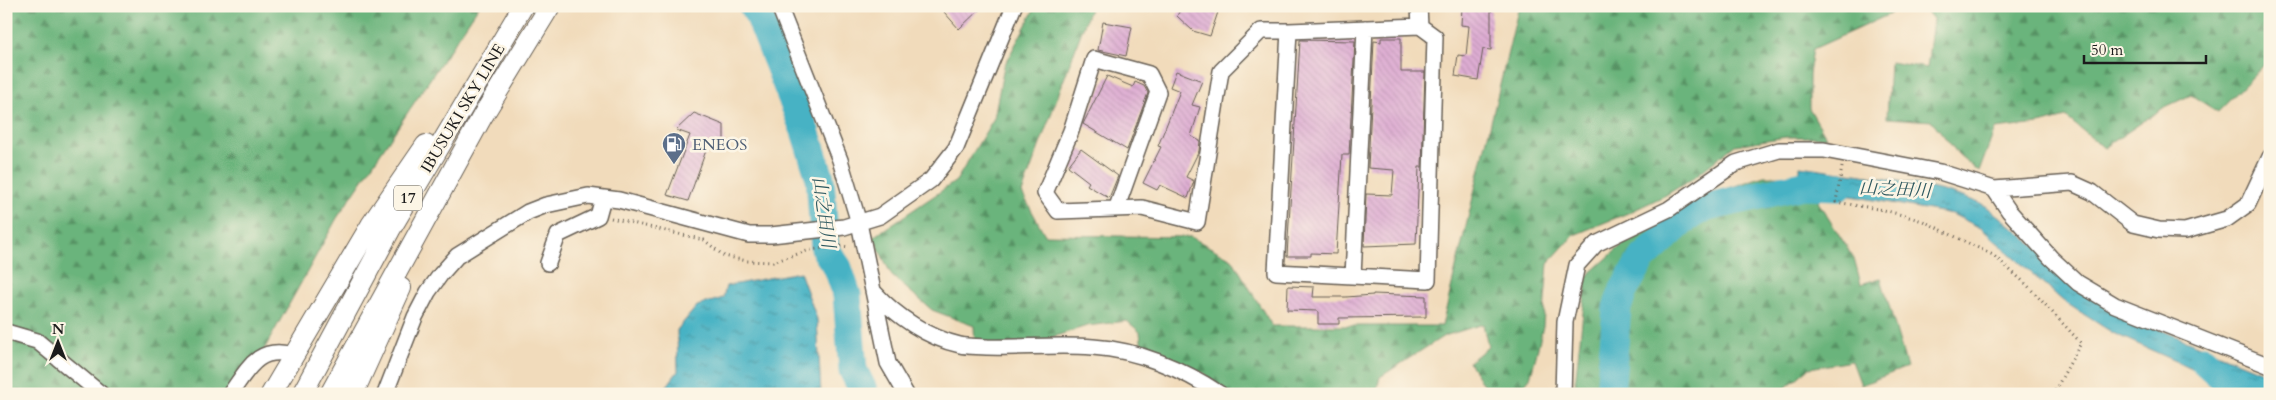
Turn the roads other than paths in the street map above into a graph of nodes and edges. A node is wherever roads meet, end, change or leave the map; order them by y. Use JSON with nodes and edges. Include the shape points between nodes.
{"nodes":[{"id":1,"x":523,"y":6,"type":"edge"},
{"id":2,"x":550,"y":6,"type":"edge"},
{"id":3,"x":779,"y":6,"type":"edge"},
{"id":4,"x":1014,"y":6,"type":"edge"},
{"id":5,"x":1419,"y":6,"type":"edge"},
{"id":6,"x":1420,"y":26,"type":"junction"},
{"id":7,"x":1365,"y":28,"type":"junction"},
{"id":8,"x":1288,"y":31,"type":"junction"},
{"id":9,"x":482,"y":117,"type":"junction"},
{"id":10,"x":452,"y":122,"type":"junction"},
{"id":11,"x":2270,"y":157,"type":"edge"},
{"id":12,"x":1994,"y":189,"type":"junction"},
{"id":13,"x":603,"y":198,"type":"junction"},
{"id":14,"x":1117,"y":207,"type":"junction"},
{"id":15,"x":859,"y":222,"type":"junction"},
{"id":16,"x":548,"y":264,"type":"dead end"},
{"id":17,"x":1353,"y":276,"type":"junction"},
{"id":18,"x":873,"y":291,"type":"junction"},
{"id":19,"x":6,"y":332,"type":"edge"},
{"id":20,"x":293,"y":355,"type":"junction"},
{"id":21,"x":2270,"y":366,"type":"edge"},
{"id":22,"x":903,"y":390,"type":"edge"},
{"id":23,"x":101,"y":394,"type":"edge"},
{"id":24,"x":230,"y":394,"type":"edge"},
{"id":25,"x":271,"y":394,"type":"edge"},
{"id":26,"x":302,"y":394,"type":"edge"},
{"id":27,"x":330,"y":394,"type":"edge"},
{"id":28,"x":353,"y":394,"type":"edge"},
{"id":29,"x":385,"y":394,"type":"edge"},
{"id":30,"x":1220,"y":394,"type":"edge"},
{"id":31,"x":1563,"y":394,"type":"edge"}],
"edges":[{"from":1,"to":10,"type":"main road","name":"IBUSUKI SKY LINE","number":"17"},
{"from":2,"to":9,"type":"main road","name":"IBUSUKI SKY LINE","number":"17"},
{"from":3,"to":15,"type":"street","via":[[840,160]]},
{"from":4,"to":15,"type":"street","via":[[956,148],[931,180],[880,216]]},
{"from":5,"to":6,"type":"street"},
{"from":6,"to":7,"type":"street"},
{"from":6,"to":17,"type":"street","via":[[1435,37],[1428,280]]},
{"from":7,"to":8,"type":"street"},
{"from":7,"to":17,"type":"street"},
{"from":8,"to":14,"type":"street","via":[[1261,31],[1222,71],[1197,222],[1142,208]]},
{"from":8,"to":17,"type":"street","via":[[1276,272]]},
{"from":9,"to":27,"type":"main road","name":"IBUSUKI SKY LINE","number":"17"},
{"from":9,"to":28,"type":"main road","via":[[471,152],[400,290]]},
{"from":10,"to":20,"type":"main road","via":[[423,148],[371,225]]},
{"from":10,"to":26,"type":"main road","name":"IBUSUKI SKY LINE","number":"17"},
{"from":11,"to":12,"type":"street","via":[[2248,204],[2227,219],[2185,231],[2133,224],[2092,192],[2072,183]]},
{"from":12,"to":21,"type":"street","via":[[2051,258],[2078,283],[2116,305]]},
{"from":12,"to":31,"type":"street","via":[[1940,172],[1824,150],[1779,150],[1736,163],[1669,209],[1596,244],[1577,265],[1565,322]]},
{"from":13,"to":15,"type":"street","via":[[749,235],[814,231]]},
{"from":13,"to":16,"type":"street","via":[[598,216],[558,235]]},
{"from":13,"to":29,"type":"street","via":[[588,196],[528,212],[457,256],[428,292]]},
{"from":14,"to":14,"type":"street","via":[[1058,211],[1046,193],[1072,131],[1094,59],[1149,74],[1158,92]]},
{"from":15,"to":18,"type":"street"},
{"from":18,"to":22,"type":"street","via":[[888,363]]},
{"from":18,"to":30,"type":"street","via":[[889,308],[925,331],[961,346],[1092,347],[1124,352],[1162,363]]},
{"from":19,"to":23,"type":"street","via":[[37,341]]},
{"from":20,"to":24,"type":"street","via":[[271,352],[259,357]]},
{"from":20,"to":25,"type":"main road"}]}
